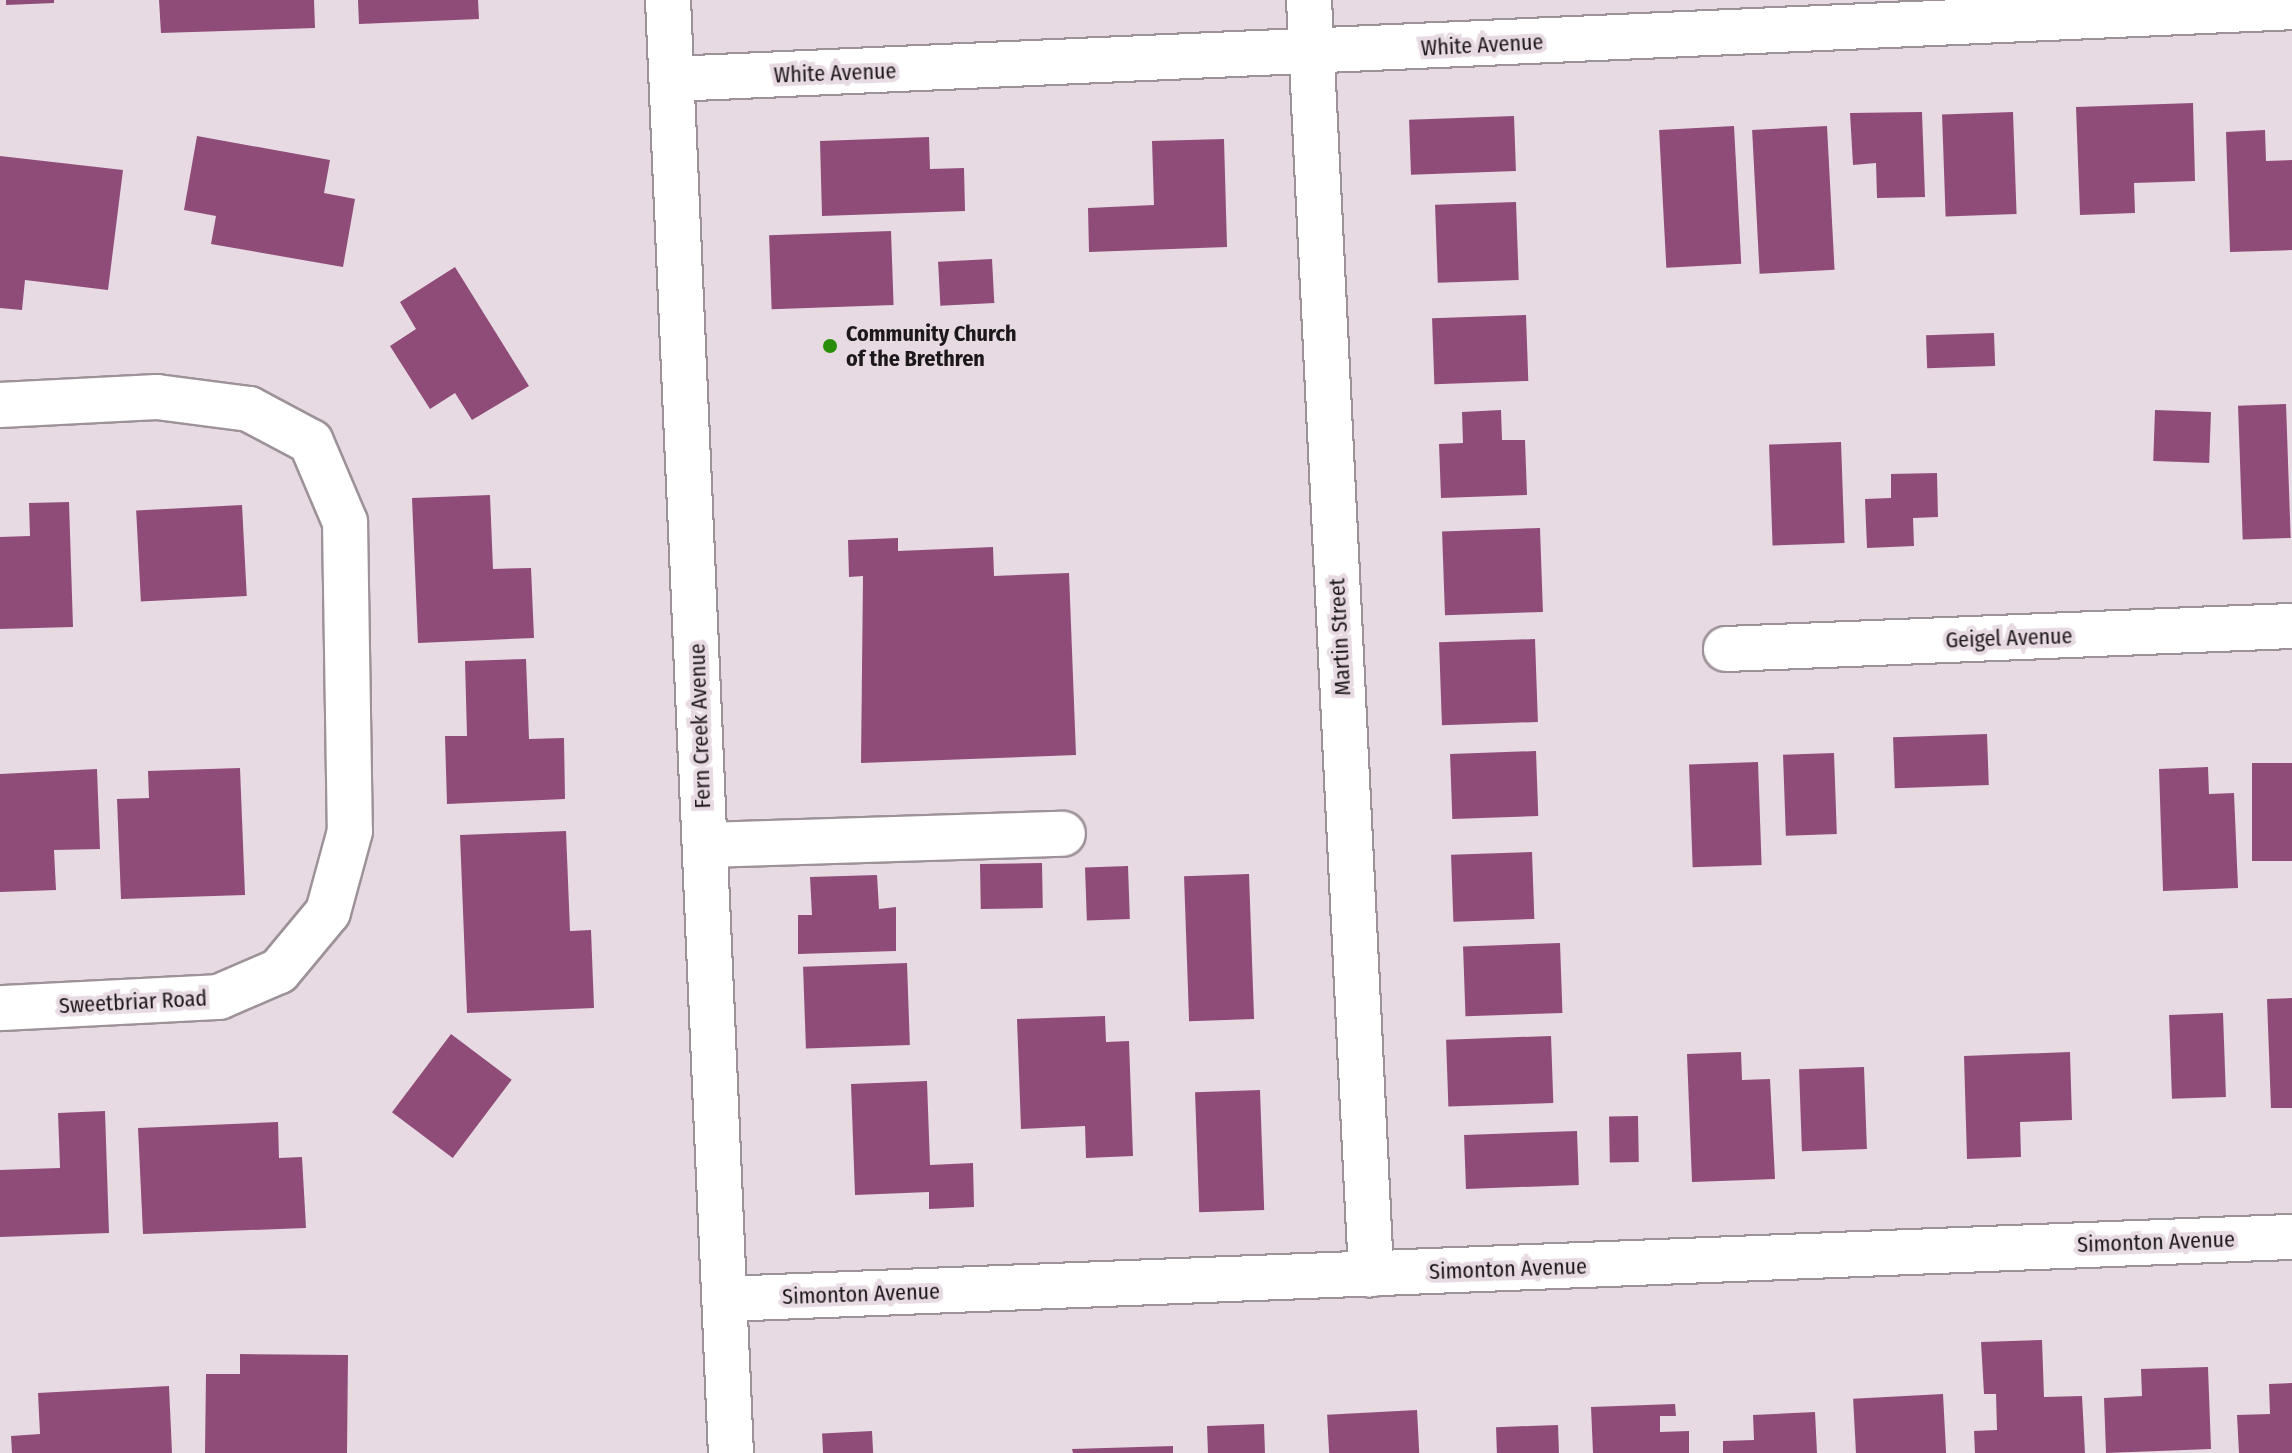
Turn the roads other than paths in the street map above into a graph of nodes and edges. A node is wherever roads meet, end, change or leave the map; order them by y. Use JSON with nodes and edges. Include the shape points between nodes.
{"nodes":[{"id":1,"x":668,"y":0,"type":"edge"},
{"id":2,"x":1309,"y":0,"type":"edge"},
{"id":3,"x":2292,"y":7,"type":"edge"},
{"id":4,"x":1311,"y":54,"type":"junction"},
{"id":5,"x":672,"y":79,"type":"junction"},
{"id":6,"x":0,"y":405,"type":"edge"},
{"id":7,"x":2292,"y":626,"type":"edge"},
{"id":8,"x":1726,"y":649,"type":"dead end"},
{"id":9,"x":1063,"y":834,"type":"dead end"},
{"id":10,"x":705,"y":845,"type":"junction"},
{"id":11,"x":0,"y":1008,"type":"edge"},
{"id":12,"x":2292,"y":1237,"type":"edge"},
{"id":13,"x":1371,"y":1274,"type":"junction"},
{"id":14,"x":725,"y":1299,"type":"junction"},
{"id":15,"x":731,"y":1453,"type":"edge"}],
"edges":[{"from":1,"to":5,"type":"street","name":"Fern Creek Avenue"},
{"from":2,"to":4,"type":"street","name":"Martin Street"},
{"from":3,"to":4,"type":"street","name":"White Avenue"},
{"from":4,"to":5,"type":"street","name":"White Avenue"},
{"from":4,"to":13,"type":"street","name":"Martin Street"},
{"from":5,"to":10,"type":"street","name":"Fern Creek Avenue"},
{"from":6,"to":11,"type":"street","name":"Sweetbriar Road","via":[[157,397],[249,409],[311,442],[345,522],[350,831],[328,912],[279,971],[219,997]]},
{"from":7,"to":8,"type":"street","name":"Geigel Avenue"},
{"from":9,"to":10,"type":"street"},
{"from":10,"to":14,"type":"street","name":"Fern Creek Avenue"},
{"from":12,"to":13,"type":"street","name":"Simonton Avenue"},
{"from":13,"to":14,"type":"street","name":"Simonton Avenue"},
{"from":14,"to":15,"type":"street","name":"Fern Creek Avenue"}]}
